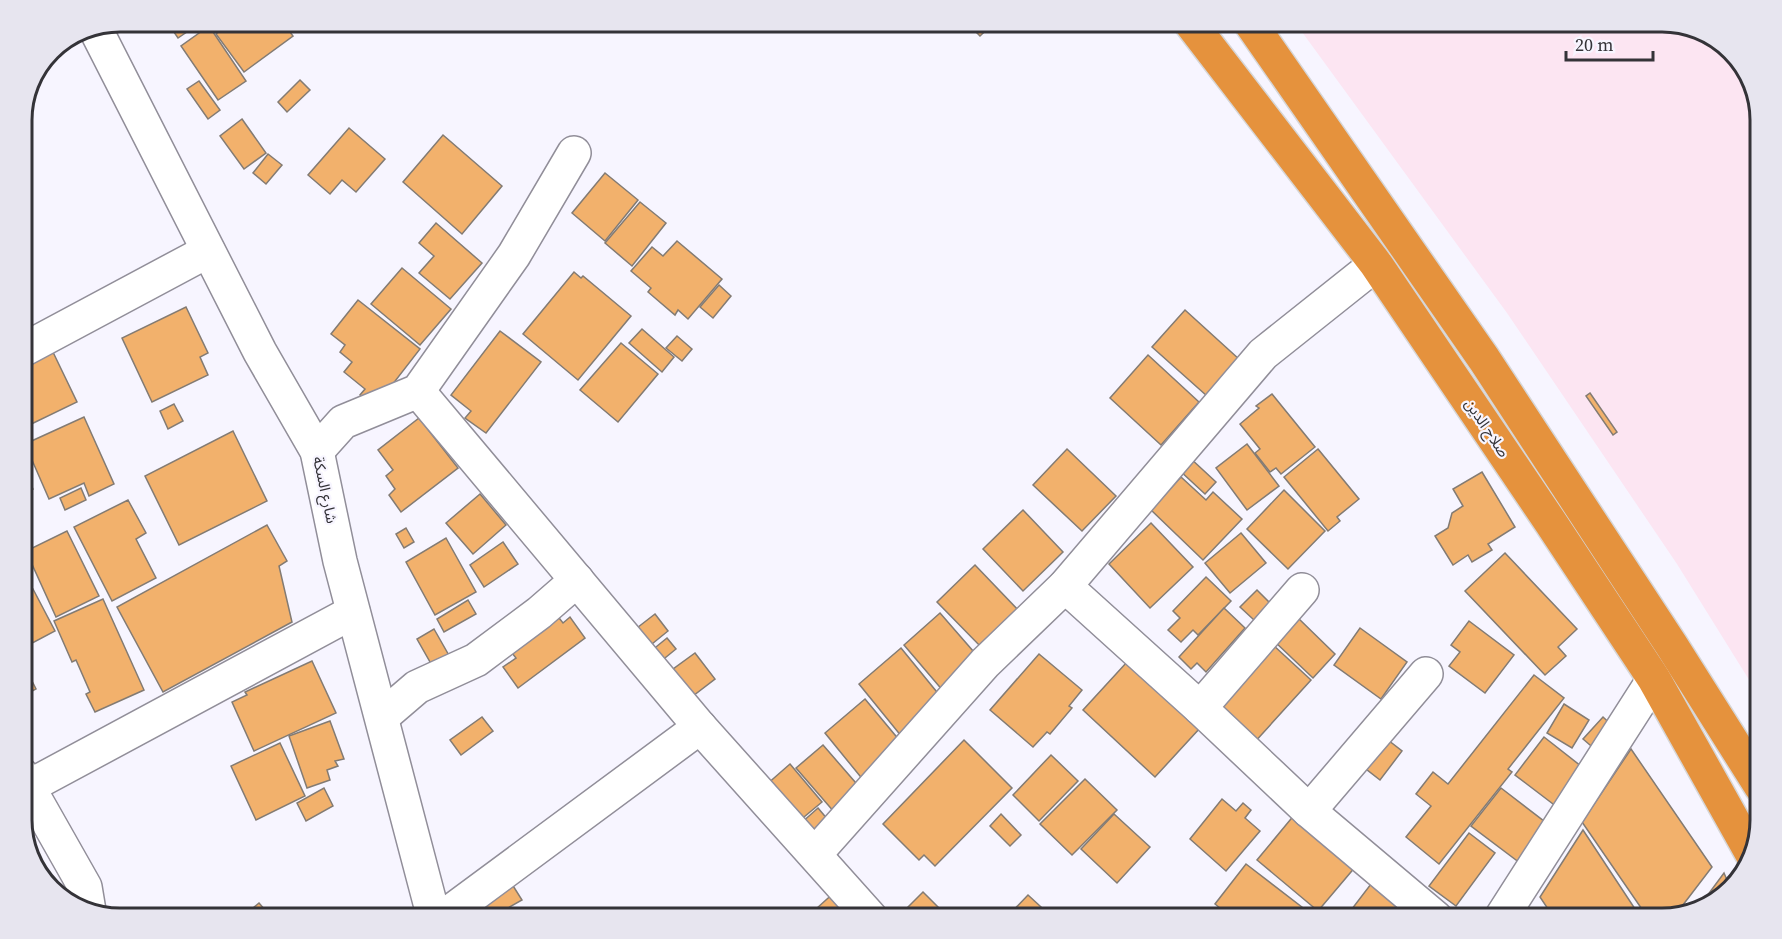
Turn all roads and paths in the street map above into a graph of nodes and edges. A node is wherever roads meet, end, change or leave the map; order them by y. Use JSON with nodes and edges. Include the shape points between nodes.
{"nodes":[{"id":1,"x":1197,"y":32,"type":"edge"},
{"id":2,"x":1257,"y":32,"type":"edge"},
{"id":3,"x":98,"y":34,"type":"edge"},
{"id":4,"x":574,"y":153,"type":"dead end"},
{"id":5,"x":208,"y":251,"type":"junction"},
{"id":6,"x":1376,"y":264,"type":"junction"},
{"id":7,"x":32,"y":345,"type":"edge"},
{"id":8,"x":418,"y":391,"type":"junction"},
{"id":9,"x":317,"y":451,"type":"junction"},
{"id":10,"x":577,"y":580,"type":"junction"},
{"id":11,"x":1065,"y":586,"type":"junction"},
{"id":12,"x":1302,"y":590,"type":"dead end"},
{"id":13,"x":353,"y":612,"type":"junction"},
{"id":14,"x":1426,"y":674,"type":"dead end"},
{"id":15,"x":1654,"y":680,"type":"junction"},
{"id":16,"x":1200,"y":708,"type":"junction"},
{"id":17,"x":382,"y":717,"type":"junction"},
{"id":18,"x":700,"y":727,"type":"junction"},
{"id":19,"x":1750,"y":770,"type":"edge"},
{"id":20,"x":32,"y":777,"type":"edge"},
{"id":21,"x":32,"y":793,"type":"edge"},
{"id":22,"x":1309,"y":811,"type":"junction"},
{"id":23,"x":1747,"y":845,"type":"edge"},
{"id":24,"x":815,"y":854,"type":"junction"},
{"id":25,"x":87,"y":901,"type":"edge"},
{"id":26,"x":431,"y":908,"type":"edge"},
{"id":27,"x":456,"y":908,"type":"edge"},
{"id":28,"x":862,"y":908,"type":"edge"},
{"id":29,"x":1424,"y":908,"type":"edge"},
{"id":30,"x":1507,"y":908,"type":"edge"}],
"edges":[{"from":1,"to":6,"type":"highway","name":"صلاح الدين"},
{"from":2,"to":19,"type":"highway","via":[[1484,359]]},
{"from":3,"to":5,"type":"street","name":"شارع السكة"},
{"from":4,"to":8,"type":"street","via":[[514,255]]},
{"from":5,"to":7,"type":"street"},
{"from":5,"to":9,"type":"street","name":"شارع السكة"},
{"from":6,"to":11,"type":"street","via":[[1263,354]]},
{"from":6,"to":15,"type":"highway","name":"صلاح الدين"},
{"from":8,"to":9,"type":"street","via":[[343,422]]},
{"from":8,"to":10,"type":"street"},
{"from":9,"to":13,"type":"street","name":"شارع السكة"},
{"from":10,"to":17,"type":"street","via":[[476,660],[417,687]]},
{"from":10,"to":18,"type":"street"},
{"from":11,"to":16,"type":"street"},
{"from":11,"to":24,"type":"street","via":[[985,663]]},
{"from":12,"to":16,"type":"street"},
{"from":13,"to":17,"type":"street","name":"شارع السكة"},
{"from":13,"to":20,"type":"street"},
{"from":14,"to":22,"type":"street"},
{"from":15,"to":23,"type":"highway","name":"صلاح الدين"},
{"from":15,"to":30,"type":"street"},
{"from":16,"to":22,"type":"street"},
{"from":17,"to":26,"type":"street","name":"شارع السكة"},
{"from":18,"to":24,"type":"street"},
{"from":18,"to":27,"type":"street"},
{"from":21,"to":25,"type":"street","via":[[85,887]]},
{"from":22,"to":29,"type":"street"},
{"from":24,"to":28,"type":"street"}]}
